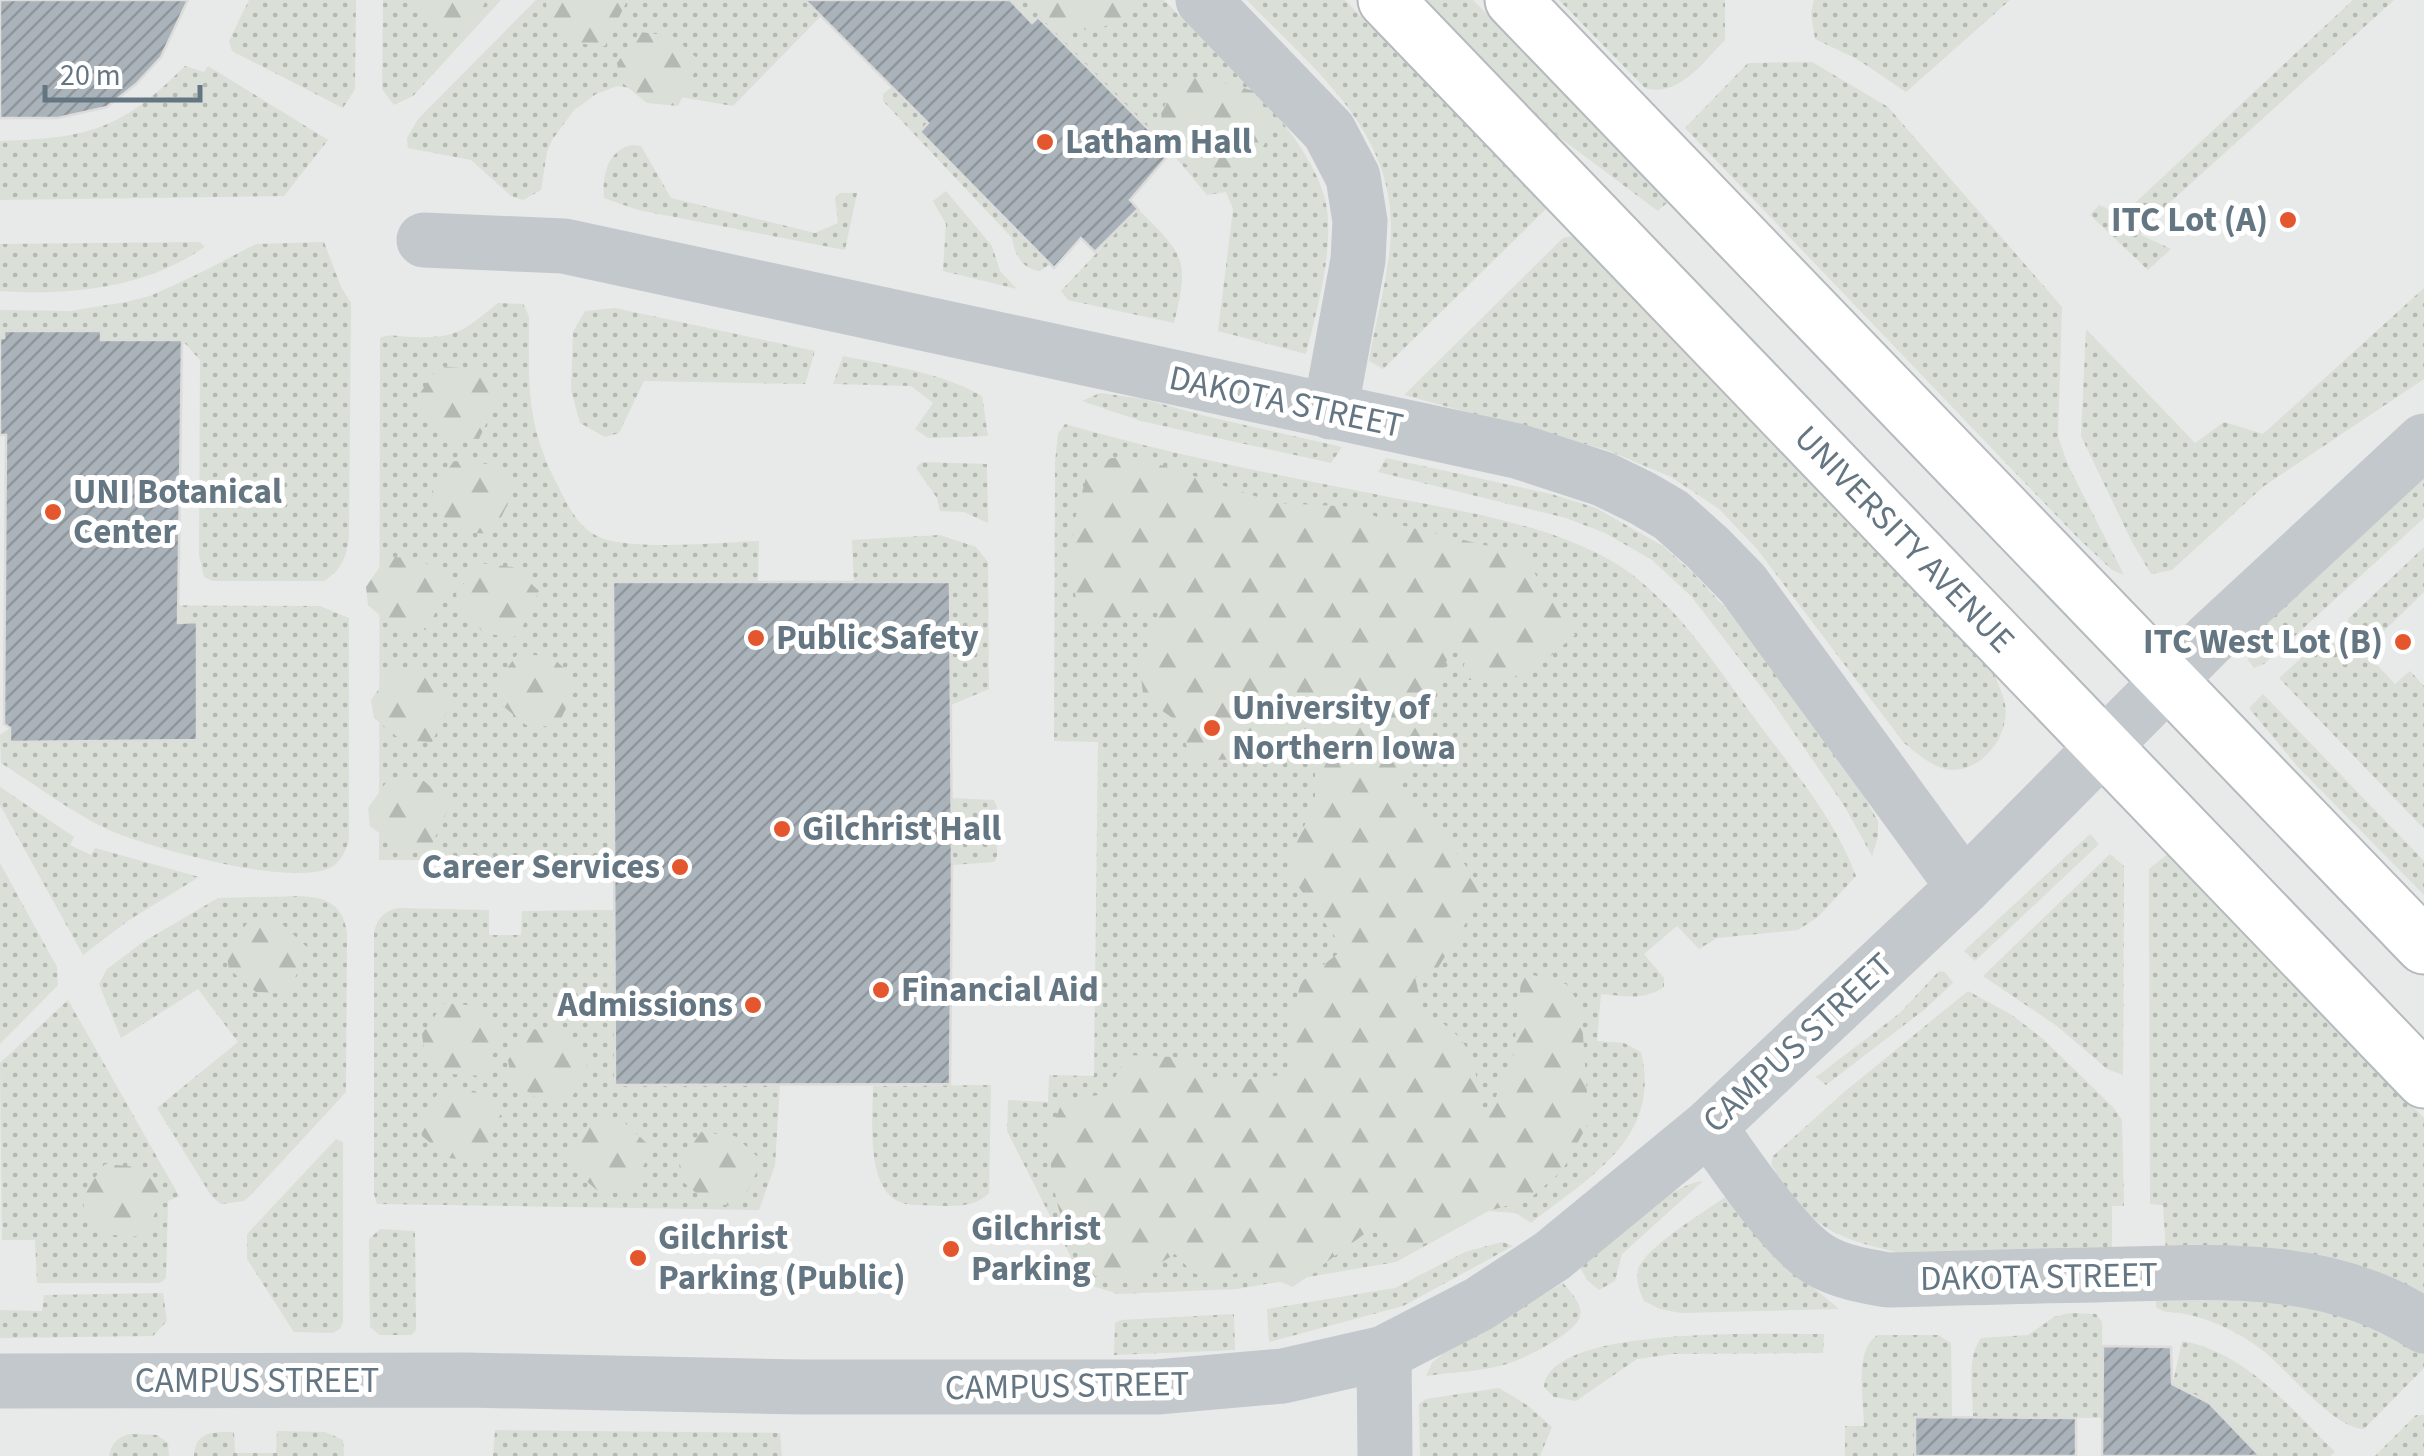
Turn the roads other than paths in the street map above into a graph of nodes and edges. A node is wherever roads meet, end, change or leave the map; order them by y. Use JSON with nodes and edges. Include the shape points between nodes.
{"nodes":[{"id":1,"x":1202,"y":0,"type":"edge"},
{"id":2,"x":1386,"y":0,"type":"edge"},
{"id":3,"x":1513,"y":0,"type":"edge"},
{"id":4,"x":424,"y":240,"type":"dead end"},
{"id":5,"x":1330,"y":412,"type":"junction"},
{"id":6,"x":2424,"y":442,"type":"edge"},
{"id":7,"x":2168,"y":682,"type":"junction"},
{"id":8,"x":2105,"y":747,"type":"junction"},
{"id":9,"x":1964,"y":887,"type":"junction"},
{"id":10,"x":2424,"y":946,"type":"edge"},
{"id":11,"x":2424,"y":1080,"type":"edge"},
{"id":12,"x":1709,"y":1126,"type":"junction"},
{"id":13,"x":2424,"y":1326,"type":"edge"},
{"id":14,"x":1384,"y":1353,"type":"junction"},
{"id":15,"x":0,"y":1381,"type":"edge"},
{"id":16,"x":1385,"y":1456,"type":"edge"}],
"edges":[{"from":1,"to":5,"type":"street","via":[[1329,131],[1353,177],[1358,260]]},
{"from":2,"to":8,"type":"main road","name":"UNIVERSITY AVENUE"},
{"from":3,"to":7,"type":"main road"},
{"from":4,"to":5,"type":"street","name":"DAKOTA STREET","via":[[564,246]]},
{"from":5,"to":9,"type":"street","name":"DAKOTA STREET","via":[[1560,463],[1672,515],[1743,584]]},
{"from":6,"to":7,"type":"street"},
{"from":7,"to":8,"type":"street","name":"CAMPUS STREET"},
{"from":7,"to":10,"type":"main road"},
{"from":8,"to":9,"type":"street","name":"CAMPUS STREET"},
{"from":8,"to":11,"type":"main road","name":"UNIVERSITY AVENUE"},
{"from":9,"to":12,"type":"street","name":"CAMPUS STREET"},
{"from":12,"to":13,"type":"street","name":"DAKOTA STREET","via":[[1797,1241],[1853,1273],[1888,1280],[2262,1274],[2336,1285]]},
{"from":12,"to":14,"type":"street","name":"CAMPUS STREET","via":[[1552,1256]]},
{"from":14,"to":15,"type":"street","name":"CAMPUS STREET","via":[[1283,1376],[1157,1386]]},
{"from":14,"to":16,"type":"street"}]}
